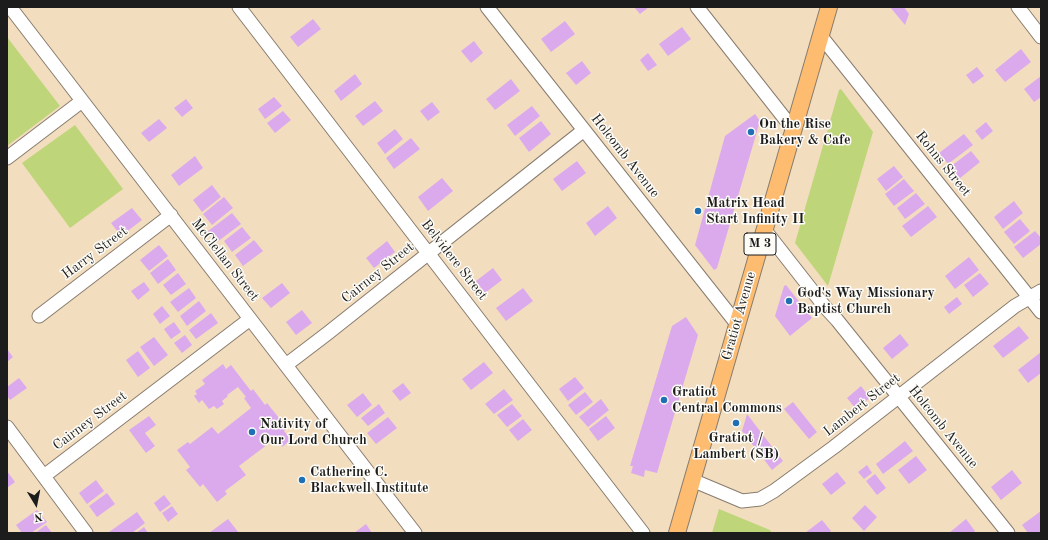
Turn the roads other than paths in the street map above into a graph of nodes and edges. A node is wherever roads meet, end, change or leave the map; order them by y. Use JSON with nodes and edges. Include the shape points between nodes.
{"nodes":[{"id":1,"x":10,"y":7,"type":"edge"},
{"id":2,"x":239,"y":7,"type":"edge"},
{"id":3,"x":487,"y":7,"type":"edge"},
{"id":4,"x":697,"y":7,"type":"edge"},
{"id":5,"x":829,"y":7,"type":"edge"},
{"id":6,"x":1018,"y":7,"type":"edge"},
{"id":7,"x":820,"y":35,"type":"junction"},
{"id":8,"x":1041,"y":37,"type":"edge"},
{"id":9,"x":82,"y":101,"type":"junction"},
{"id":10,"x":793,"y":129,"type":"junction"},
{"id":11,"x":584,"y":130,"type":"junction"},
{"id":12,"x":7,"y":158,"type":"edge"},
{"id":13,"x":171,"y":216,"type":"junction"},
{"id":14,"x":764,"y":229,"type":"junction"},
{"id":15,"x":428,"y":253,"type":"junction"},
{"id":16,"x":1041,"y":291,"type":"edge"},
{"id":17,"x":1029,"y":298,"type":"junction"},
{"id":18,"x":1041,"y":312,"type":"edge"},
{"id":19,"x":39,"y":316,"type":"dead end"},
{"id":20,"x":250,"y":319,"type":"junction"},
{"id":21,"x":737,"y":324,"type":"junction"},
{"id":22,"x":286,"y":365,"type":"junction"},
{"id":23,"x":898,"y":397,"type":"junction"},
{"id":24,"x":7,"y":426,"type":"edge"},
{"id":25,"x":44,"y":476,"type":"junction"},
{"id":26,"x":692,"y":480,"type":"junction"},
{"id":27,"x":86,"y":533,"type":"edge"},
{"id":28,"x":415,"y":533,"type":"edge"},
{"id":29,"x":643,"y":533,"type":"edge"},
{"id":30,"x":677,"y":533,"type":"edge"},
{"id":31,"x":1008,"y":533,"type":"edge"}],
"edges":[{"from":1,"to":9,"type":"street","name":"McClellan Street"},
{"from":2,"to":15,"type":"street","name":"Belvidere Street"},
{"from":3,"to":11,"type":"street","name":"Holcomb Avenue"},
{"from":4,"to":10,"type":"street"},
{"from":5,"to":7,"type":"main road","name":"Gratiot Avenue","number":"M 3"},
{"from":6,"to":8,"type":"street"},
{"from":7,"to":10,"type":"main road","name":"Gratiot Avenue","number":"M 3"},
{"from":7,"to":17,"type":"street","name":"Rohns Street"},
{"from":9,"to":12,"type":"street"},
{"from":9,"to":13,"type":"street","name":"McClellan Street"},
{"from":10,"to":14,"type":"main road","name":"Gratiot Avenue","number":"M 3"},
{"from":11,"to":15,"type":"street","name":"Cairney Street"},
{"from":11,"to":21,"type":"street","name":"Holcomb Avenue"},
{"from":13,"to":19,"type":"street","name":"Harry Street"},
{"from":13,"to":20,"type":"street","name":"McClellan Street"},
{"from":14,"to":21,"type":"main road","name":"Gratiot Avenue","number":"M 3"},
{"from":14,"to":23,"type":"street","name":"Holcomb Avenue"},
{"from":15,"to":22,"type":"street","name":"Cairney Street"},
{"from":15,"to":29,"type":"street","name":"Belvidere Street"},
{"from":16,"to":17,"type":"street","name":"Lambert Street"},
{"from":17,"to":18,"type":"street","name":"Rohns Street"},
{"from":17,"to":23,"type":"street","name":"Lambert Street","via":[[1015,306]]},
{"from":20,"to":22,"type":"street","name":"McClellan Street"},
{"from":20,"to":25,"type":"street","name":"Cairney Street"},
{"from":21,"to":26,"type":"main road","name":"Gratiot Avenue","number":"M 3"},
{"from":22,"to":28,"type":"street","name":"McClellan Street"},
{"from":23,"to":26,"type":"street","name":"Lambert Street","via":[[834,447],[760,499],[742,501]]},
{"from":23,"to":31,"type":"street","name":"Holcomb Avenue"},
{"from":24,"to":25,"type":"street"},
{"from":25,"to":27,"type":"street"},
{"from":26,"to":30,"type":"main road","name":"Gratiot Avenue","number":"M 3"}]}
